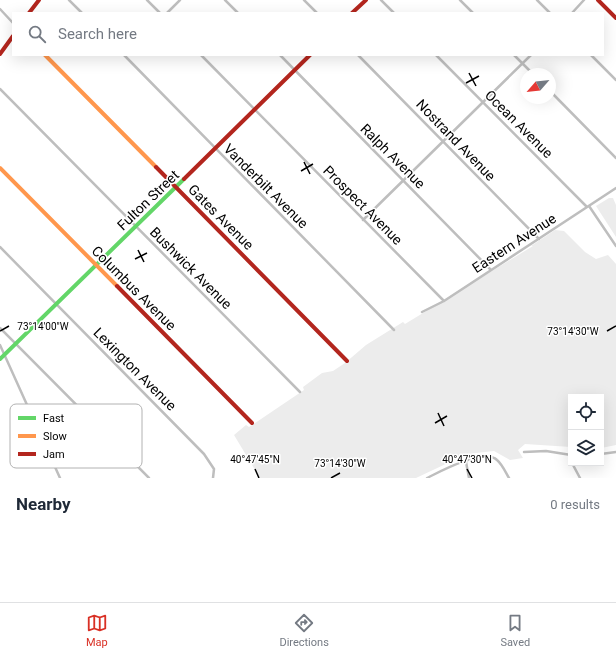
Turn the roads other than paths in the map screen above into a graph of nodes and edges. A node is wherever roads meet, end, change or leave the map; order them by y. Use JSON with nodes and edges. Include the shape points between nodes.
{"nodes":[{"id":1,"x":38,"y":0,"type":"edge"},
{"id":2,"x":69,"y":0,"type":"edge"},
{"id":3,"x":147,"y":0,"type":"edge"},
{"id":4,"x":180,"y":0,"type":"edge"},
{"id":5,"x":225,"y":0,"type":"edge"},
{"id":6,"x":304,"y":0,"type":"edge"},
{"id":7,"x":366,"y":0,"type":"edge"},
{"id":8,"x":381,"y":0,"type":"edge"},
{"id":9,"x":460,"y":0,"type":"edge"},
{"id":10,"x":537,"y":0,"type":"edge"},
{"id":11,"x":584,"y":0,"type":"edge"},
{"id":12,"x":598,"y":0,"type":"edge"},
{"id":13,"x":0,"y":9,"type":"edge"},
{"id":14,"x":30,"y":12,"type":"edge"},
{"id":15,"x":81,"y":12,"type":"edge"},
{"id":16,"x":159,"y":12,"type":"edge"},
{"id":17,"x":168,"y":12,"type":"edge"},
{"id":18,"x":237,"y":12,"type":"edge"},
{"id":19,"x":316,"y":12,"type":"edge"},
{"id":20,"x":353,"y":12,"type":"edge"},
{"id":21,"x":393,"y":12,"type":"edge"},
{"id":22,"x":472,"y":12,"type":"edge"},
{"id":23,"x":549,"y":12,"type":"edge"},
{"id":24,"x":573,"y":12,"type":"edge"},
{"id":25,"x":616,"y":18,"type":"edge"},
{"id":26,"x":12,"y":21,"type":"edge"},
{"id":27,"x":12,"y":37,"type":"edge"},
{"id":28,"x":0,"y":54,"type":"edge"},
{"id":29,"x":46,"y":56,"type":"edge"},
{"id":30,"x":125,"y":56,"type":"edge"},
{"id":31,"x":203,"y":56,"type":"edge"},
{"id":32,"x":281,"y":56,"type":"edge"},
{"id":33,"x":309,"y":56,"type":"edge"},
{"id":34,"x":359,"y":56,"type":"edge"},
{"id":35,"x":437,"y":56,"type":"edge"},
{"id":36,"x":515,"y":56,"type":"edge"},
{"id":37,"x":530,"y":56,"type":"edge"},
{"id":38,"x":592,"y":56,"type":"edge"},
{"id":39,"x":522,"y":63,"type":"junction"},
{"id":40,"x":527,"y":68,"type":"edge"},
{"id":41,"x":295,"y":70,"type":"junction"},
{"id":42,"x":616,"y":80,"type":"edge"},
{"id":43,"x":0,"y":89,"type":"edge"},
{"id":44,"x":556,"y":97,"type":"edge"},
{"id":45,"x":483,"y":102,"type":"junction"},
{"id":46,"x":255,"y":109,"type":"junction"},
{"id":47,"x":443,"y":141,"type":"junction"},
{"id":48,"x":215,"y":148,"type":"junction"},
{"id":49,"x":616,"y":158,"type":"edge"},
{"id":50,"x":0,"y":168,"type":"edge"},
{"id":51,"x":403,"y":180,"type":"junction"},
{"id":52,"x":176,"y":188,"type":"junction"},
{"id":53,"x":616,"y":188,"type":"edge"},
{"id":54,"x":588,"y":207,"type":"junction"},
{"id":55,"x":363,"y":220,"type":"junction"},
{"id":56,"x":136,"y":226,"type":"junction"},
{"id":57,"x":539,"y":239,"type":"junction"},
{"id":58,"x":616,"y":246,"type":"edge"},
{"id":59,"x":0,"y":247,"type":"edge"},
{"id":60,"x":96,"y":266,"type":"junction"},
{"id":61,"x":491,"y":270,"type":"junction"},
{"id":62,"x":444,"y":301,"type":"junction"},
{"id":63,"x":57,"y":304,"type":"junction"},
{"id":64,"x":422,"y":312,"type":"dead end"},
{"id":65,"x":0,"y":328,"type":"edge"},
{"id":66,"x":394,"y":330,"type":"dead end"},
{"id":67,"x":17,"y":344,"type":"junction"},
{"id":68,"x":0,"y":345,"type":"edge"},
{"id":69,"x":5,"y":355,"type":"junction"},
{"id":70,"x":0,"y":359,"type":"edge"},
{"id":71,"x":347,"y":361,"type":"dead end"},
{"id":72,"x":300,"y":392,"type":"dead end"},
{"id":73,"x":27,"y":404,"type":"edge"},
{"id":74,"x":76,"y":404,"type":"edge"},
{"id":75,"x":252,"y":423,"type":"dead end"},
{"id":76,"x":524,"y":452,"type":"dead end"},
{"id":77,"x":616,"y":452,"type":"edge"},
{"id":78,"x":604,"y":454,"type":"edge"},
{"id":79,"x":568,"y":455,"type":"edge"},
{"id":80,"x":466,"y":462,"type":"junction"},
{"id":81,"x":574,"y":466,"type":"edge"},
{"id":82,"x":56,"y":468,"type":"edge"},
{"id":83,"x":139,"y":468,"type":"edge"},
{"id":84,"x":212,"y":477,"type":"edge"},
{"id":85,"x":60,"y":478,"type":"edge"},
{"id":86,"x":149,"y":478,"type":"edge"},
{"id":87,"x":427,"y":478,"type":"edge"},
{"id":88,"x":469,"y":478,"type":"edge"},
{"id":89,"x":509,"y":478,"type":"edge"},
{"id":90,"x":580,"y":478,"type":"edge"}],
"edges":[{"from":1,"to":14,"type":"street"},
{"from":2,"to":15,"type":"street"},
{"from":3,"to":16,"type":"street"},
{"from":4,"to":17,"type":"street"},
{"from":5,"to":18,"type":"street"},
{"from":6,"to":19,"type":"street"},
{"from":7,"to":20,"type":"street"},
{"from":8,"to":21,"type":"street"},
{"from":9,"to":22,"type":"street"},
{"from":10,"to":23,"type":"street"},
{"from":11,"to":24,"type":"street"},
{"from":12,"to":25,"type":"street"},
{"from":13,"to":26,"type":"street"},
{"from":27,"to":28,"type":"street"},
{"from":29,"to":52,"type":"street","name":"Gates Avenue"},
{"from":30,"to":48,"type":"street","name":"Vanderbilt Avenue"},
{"from":31,"to":46,"type":"street","name":"Prospect Avenue"},
{"from":32,"to":41,"type":"street","name":"Ralph Avenue"},
{"from":33,"to":41,"type":"street","name":"Fulton Street"},
{"from":34,"to":47,"type":"street","name":"Nostrand Avenue"},
{"from":35,"to":45,"type":"street","name":"Ocean Avenue"},
{"from":36,"to":39,"type":"street"},
{"from":37,"to":39,"type":"street"},
{"from":38,"to":42,"type":"street"},
{"from":39,"to":40,"type":"street"},
{"from":39,"to":45,"type":"street"},
{"from":41,"to":46,"type":"street","name":"Fulton Street"},
{"from":41,"to":51,"type":"street","name":"Ralph Avenue"},
{"from":43,"to":56,"type":"street","name":"Bushwick Avenue"},
{"from":44,"to":49,"type":"street"},
{"from":45,"to":47,"type":"street"},
{"from":45,"to":54,"type":"street","name":"Ocean Avenue"},
{"from":46,"to":48,"type":"street","name":"Fulton Street"},
{"from":46,"to":55,"type":"street","name":"Prospect Avenue"},
{"from":47,"to":51,"type":"street"},
{"from":47,"to":57,"type":"street","name":"Nostrand Avenue"},
{"from":48,"to":52,"type":"street","name":"Fulton Street"},
{"from":48,"to":66,"type":"street","name":"Vanderbilt Avenue"},
{"from":50,"to":60,"type":"street","name":"Columbus Avenue"},
{"from":51,"to":55,"type":"street"},
{"from":51,"to":61,"type":"street","name":"Ralph Avenue"},
{"from":52,"to":56,"type":"street","name":"Fulton Street"},
{"from":52,"to":71,"type":"street","name":"Gates Avenue"},
{"from":53,"to":54,"type":"street","name":"Eastern Avenue"},
{"from":54,"to":57,"type":"street","name":"Eastern Avenue"},
{"from":54,"to":58,"type":"street","name":"Ocean Avenue"},
{"from":55,"to":62,"type":"street","name":"Prospect Avenue"},
{"from":56,"to":60,"type":"street","name":"Fulton Street"},
{"from":56,"to":72,"type":"street","name":"Bushwick Avenue"},
{"from":57,"to":61,"type":"street","name":"Eastern Avenue"},
{"from":59,"to":63,"type":"street","name":"Lexington Avenue"},
{"from":60,"to":63,"type":"street","name":"Fulton Street"},
{"from":60,"to":75,"type":"street","name":"Columbus Avenue"},
{"from":61,"to":62,"type":"street","name":"Eastern Avenue"},
{"from":62,"to":64,"type":"street","name":"Eastern Avenue"},
{"from":63,"to":67,"type":"street","name":"Fulton Street"},
{"from":63,"to":84,"type":"street","name":"Lexington Avenue","via":[[201,451],[214,469]]},
{"from":65,"to":67,"type":"street"},
{"from":67,"to":69,"type":"street","name":"Fulton Street"},
{"from":67,"to":74,"type":"street"},
{"from":68,"to":69,"type":"street"},
{"from":69,"to":70,"type":"street","name":"Fulton Street"},
{"from":69,"to":73,"type":"street"},
{"from":76,"to":79,"type":"street","via":[[546,451]]},
{"from":77,"to":78,"type":"street"},
{"from":80,"to":87,"type":"street"},
{"from":80,"to":88,"type":"street"},
{"from":80,"to":89,"type":"street","via":[[490,456],[497,460]]},
{"from":81,"to":90,"type":"street"},
{"from":82,"to":85,"type":"street"},
{"from":83,"to":86,"type":"street"}]}
